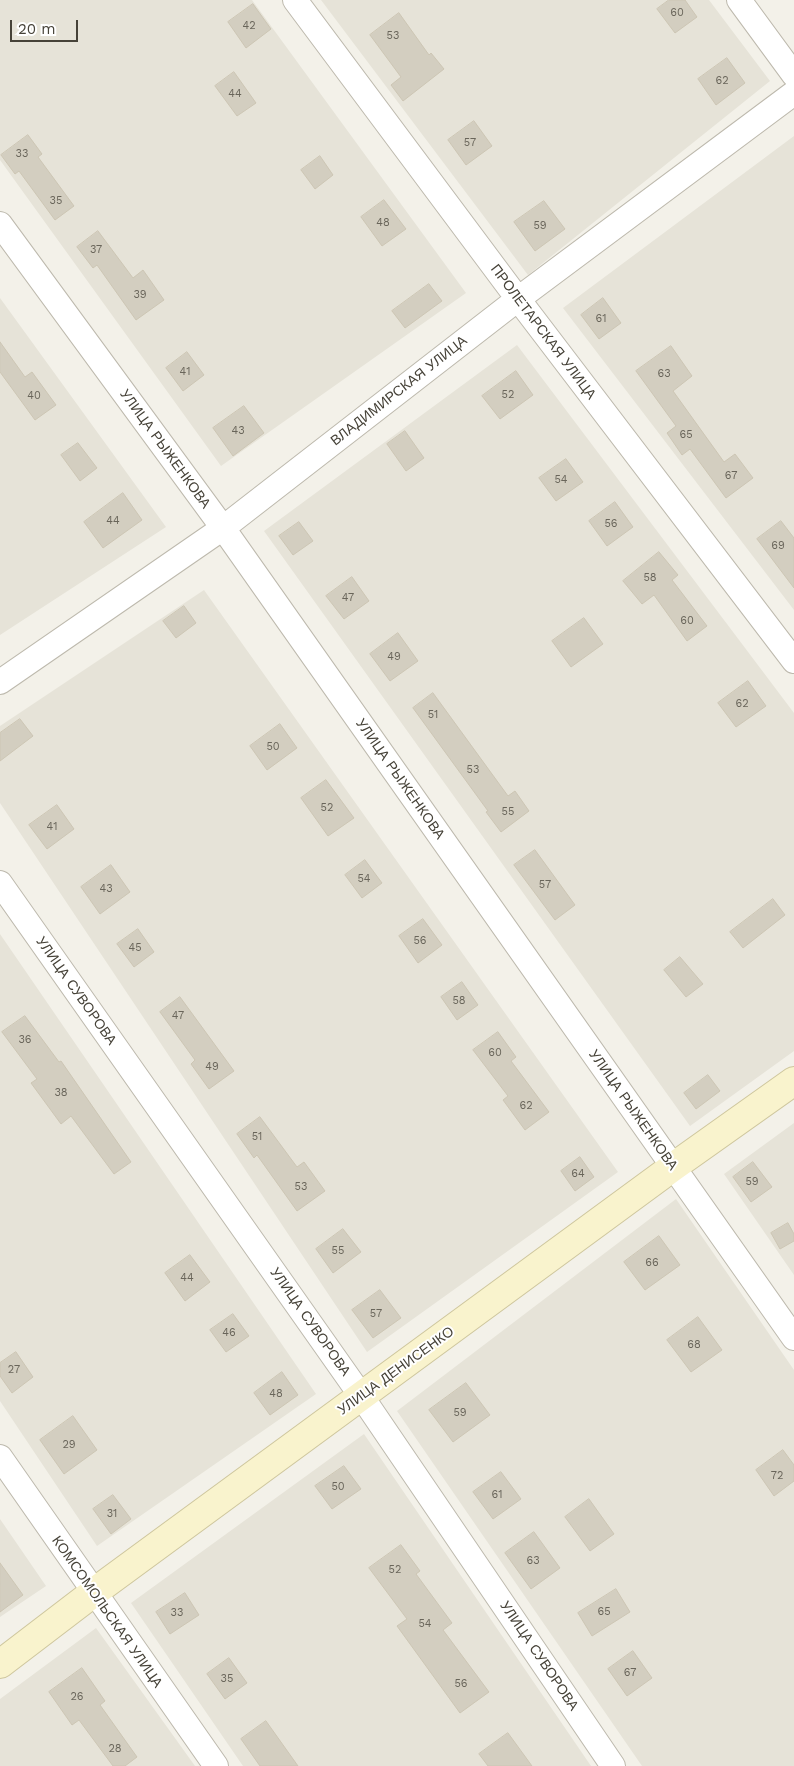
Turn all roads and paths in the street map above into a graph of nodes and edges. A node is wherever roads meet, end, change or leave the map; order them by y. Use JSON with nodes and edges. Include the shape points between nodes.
{"nodes":[{"id":1,"x":295,"y":0,"type":"edge"},
{"id":2,"x":739,"y":0,"type":"edge"},
{"id":3,"x":794,"y":75,"type":"edge"},
{"id":4,"x":794,"y":93,"type":"edge"},
{"id":5,"x":0,"y":224,"type":"edge"},
{"id":6,"x":518,"y":299,"type":"junction"},
{"id":7,"x":223,"y":528,"type":"junction"},
{"id":8,"x":794,"y":661,"type":"edge"},
{"id":9,"x":0,"y":682,"type":"edge"},
{"id":10,"x":0,"y":883,"type":"edge"},
{"id":11,"x":794,"y":1081,"type":"edge"},
{"id":12,"x":674,"y":1167,"type":"junction"},
{"id":13,"x":794,"y":1338,"type":"edge"},
{"id":14,"x":362,"y":1397,"type":"junction"},
{"id":15,"x":0,"y":1458,"type":"edge"},
{"id":16,"x":93,"y":1593,"type":"junction"},
{"id":17,"x":0,"y":1664,"type":"edge"},
{"id":18,"x":216,"y":1766,"type":"edge"},
{"id":19,"x":613,"y":1766,"type":"edge"}],
"edges":[{"from":1,"to":6,"type":"street","name":"ПРОЛЕТАРСКАЯ УЛИЦА"},
{"from":2,"to":3,"type":"street"},
{"from":4,"to":6,"type":"street","name":"ВЛАДИМИРСКАЯ УЛИЦА"},
{"from":5,"to":7,"type":"street","name":"УЛИЦА РЫЖЕНКОВА"},
{"from":6,"to":7,"type":"street","name":"ВЛАДИМИРСКАЯ УЛИЦА"},
{"from":6,"to":8,"type":"street","name":"ПРОЛЕТАРСКАЯ УЛИЦА"},
{"from":7,"to":9,"type":"street","name":"ВЛАДИМИРСКАЯ УЛИЦА"},
{"from":7,"to":12,"type":"street","name":"УЛИЦА РЫЖЕНКОВА"},
{"from":10,"to":14,"type":"street","name":"УЛИЦА СУВОРОВА"},
{"from":11,"to":12,"type":"street","name":"УЛИЦА ДЕНИСЕНКО"},
{"from":12,"to":13,"type":"street","name":"УЛИЦА РЫЖЕНКОВА"},
{"from":12,"to":14,"type":"street","name":"УЛИЦА ДЕНИСЕНКО"},
{"from":14,"to":16,"type":"street","name":"УЛИЦА ДЕНИСЕНКО"},
{"from":14,"to":19,"type":"street","name":"УЛИЦА СУВОРОВА"},
{"from":15,"to":16,"type":"street","name":"КОМСОМОЛЬСКАЯ УЛИЦА"},
{"from":16,"to":17,"type":"street","name":"УЛИЦА ДЕНИСЕНКО"},
{"from":16,"to":18,"type":"street","name":"КОМСОМОЛЬСКАЯ УЛИЦА"}]}
